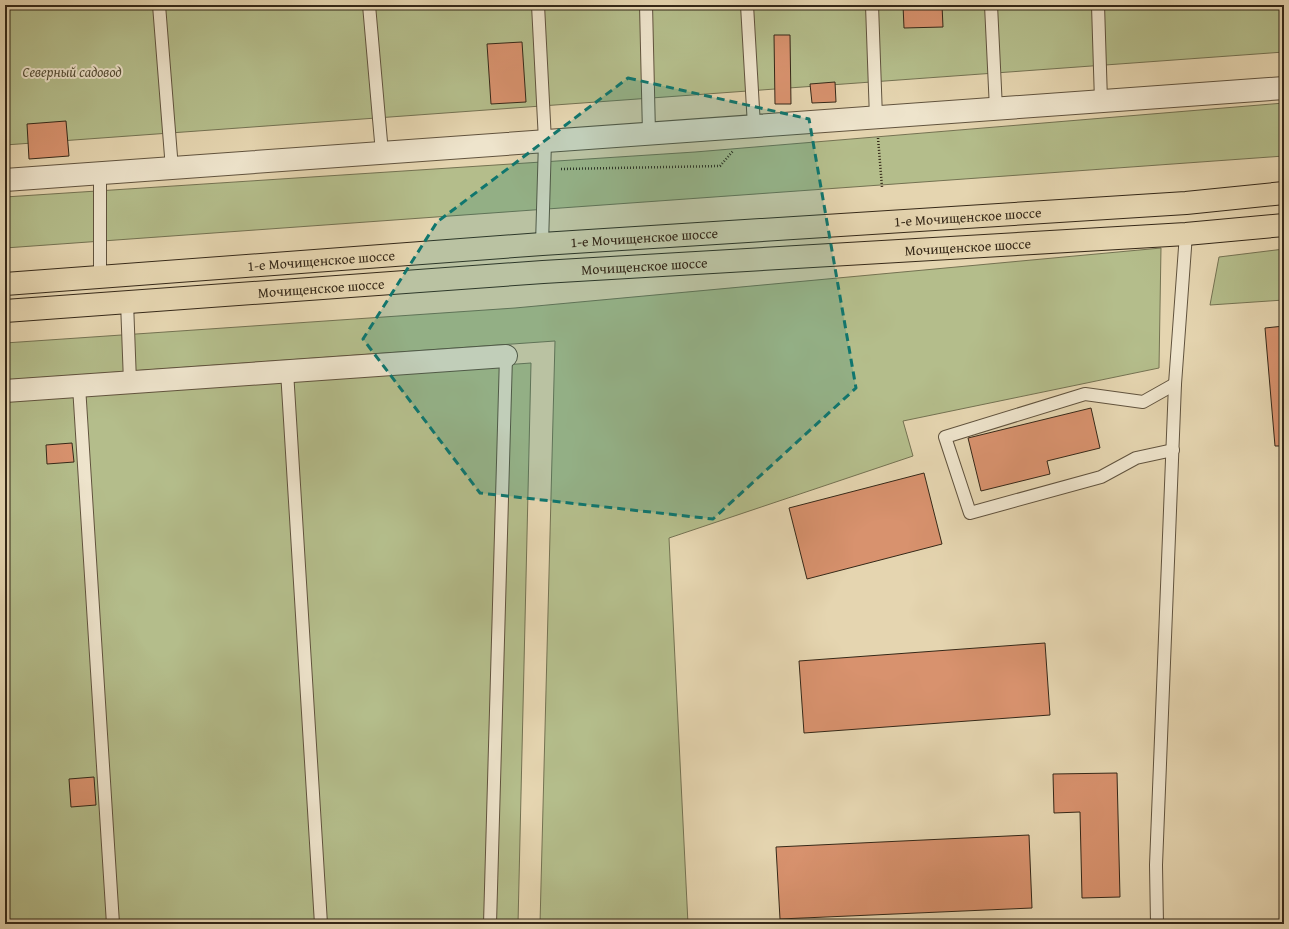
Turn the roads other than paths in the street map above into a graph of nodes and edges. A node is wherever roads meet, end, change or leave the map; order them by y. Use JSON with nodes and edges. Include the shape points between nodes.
{"nodes":[{"id":1,"x":159,"y":5,"type":"edge"},
{"id":2,"x":369,"y":5,"type":"edge"},
{"id":3,"x":538,"y":5,"type":"edge"},
{"id":4,"x":646,"y":5,"type":"edge"},
{"id":5,"x":747,"y":5,"type":"edge"},
{"id":6,"x":872,"y":5,"type":"edge"},
{"id":7,"x":991,"y":5,"type":"edge"},
{"id":8,"x":1098,"y":5,"type":"edge"},
{"id":9,"x":1284,"y":88,"type":"edge"},
{"id":10,"x":1101,"y":101,"type":"junction"},
{"id":11,"x":996,"y":109,"type":"junction"},
{"id":12,"x":876,"y":118,"type":"junction"},
{"id":13,"x":754,"y":126,"type":"junction"},
{"id":14,"x":649,"y":134,"type":"junction"},
{"id":15,"x":545,"y":142,"type":"junction"},
{"id":16,"x":382,"y":153,"type":"junction"},
{"id":17,"x":172,"y":169,"type":"junction"},
{"id":18,"x":100,"y":174,"type":"junction"},
{"id":19,"x":5,"y":180,"type":"edge"},
{"id":20,"x":1284,"y":193,"type":"edge"},
{"id":21,"x":1186,"y":203,"type":"junction"},
{"id":22,"x":1284,"y":225,"type":"edge"},
{"id":23,"x":1186,"y":234,"type":"junction"},
{"id":24,"x":542,"y":244,"type":"junction"},
{"id":25,"x":100,"y":276,"type":"junction"},
{"id":26,"x":5,"y":284,"type":"edge"},
{"id":27,"x":127,"y":302,"type":"junction"},
{"id":28,"x":5,"y":311,"type":"edge"},
{"id":29,"x":506,"y":356,"type":"joint"},
{"id":30,"x":287,"y":371,"type":"junction"},
{"id":31,"x":130,"y":382,"type":"junction"},
{"id":32,"x":1175,"y":384,"type":"junction"},
{"id":33,"x":79,"y":386,"type":"junction"},
{"id":34,"x":5,"y":391,"type":"edge"},
{"id":35,"x":1173,"y":450,"type":"junction"},
{"id":36,"x":113,"y":924,"type":"edge"},
{"id":37,"x":321,"y":924,"type":"edge"},
{"id":38,"x":490,"y":924,"type":"edge"},
{"id":39,"x":1157,"y":924,"type":"edge"}],
"edges":[{"from":1,"to":17,"type":"lane"},
{"from":2,"to":16,"type":"lane"},
{"from":3,"to":15,"type":"lane"},
{"from":4,"to":14,"type":"lane"},
{"from":5,"to":13,"type":"lane"},
{"from":6,"to":12,"type":"lane"},
{"from":7,"to":11,"type":"lane"},
{"from":8,"to":10,"type":"lane"},
{"from":9,"to":10,"type":"street"},
{"from":10,"to":11,"type":"street"},
{"from":11,"to":12,"type":"street"},
{"from":12,"to":13,"type":"street"},
{"from":13,"to":14,"type":"street"},
{"from":14,"to":15,"type":"street"},
{"from":15,"to":16,"type":"street"},
{"from":15,"to":24,"type":"lane"},
{"from":16,"to":17,"type":"street"},
{"from":17,"to":18,"type":"street"},
{"from":18,"to":19,"type":"street"},
{"from":18,"to":25,"type":"lane"},
{"from":20,"to":21,"type":"main road","name":"1-е Мочищенское шоссе"},
{"from":21,"to":23,"type":"main road"},
{"from":21,"to":24,"type":"main road","name":"1-е Мочищенское шоссе"},
{"from":22,"to":23,"type":"main road","name":"Мочищенское шоссе"},
{"from":23,"to":27,"type":"main road","name":"Мочищенское шоссе","via":[[535,272]]},
{"from":23,"to":32,"type":"lane"},
{"from":24,"to":25,"type":"main road","name":"1-е Мочищенское шоссе"},
{"from":25,"to":26,"type":"main road","name":"1-е Мочищенское шоссе"},
{"from":27,"to":28,"type":"main road","name":"Мочищенское шоссе"},
{"from":27,"to":31,"type":"lane"},
{"from":29,"to":30,"type":"street"},
{"from":29,"to":38,"type":"lane"},
{"from":30,"to":31,"type":"street"},
{"from":30,"to":37,"type":"lane"},
{"from":31,"to":33,"type":"street"},
{"from":32,"to":35,"type":"lane"},
{"from":32,"to":35,"type":"lane","via":[[1143,402],[1085,394],[945,437],[970,513],[1101,477],[1136,458]]},
{"from":33,"to":34,"type":"street"},
{"from":33,"to":36,"type":"lane"},
{"from":35,"to":39,"type":"lane","via":[[1156,865]]}]}
